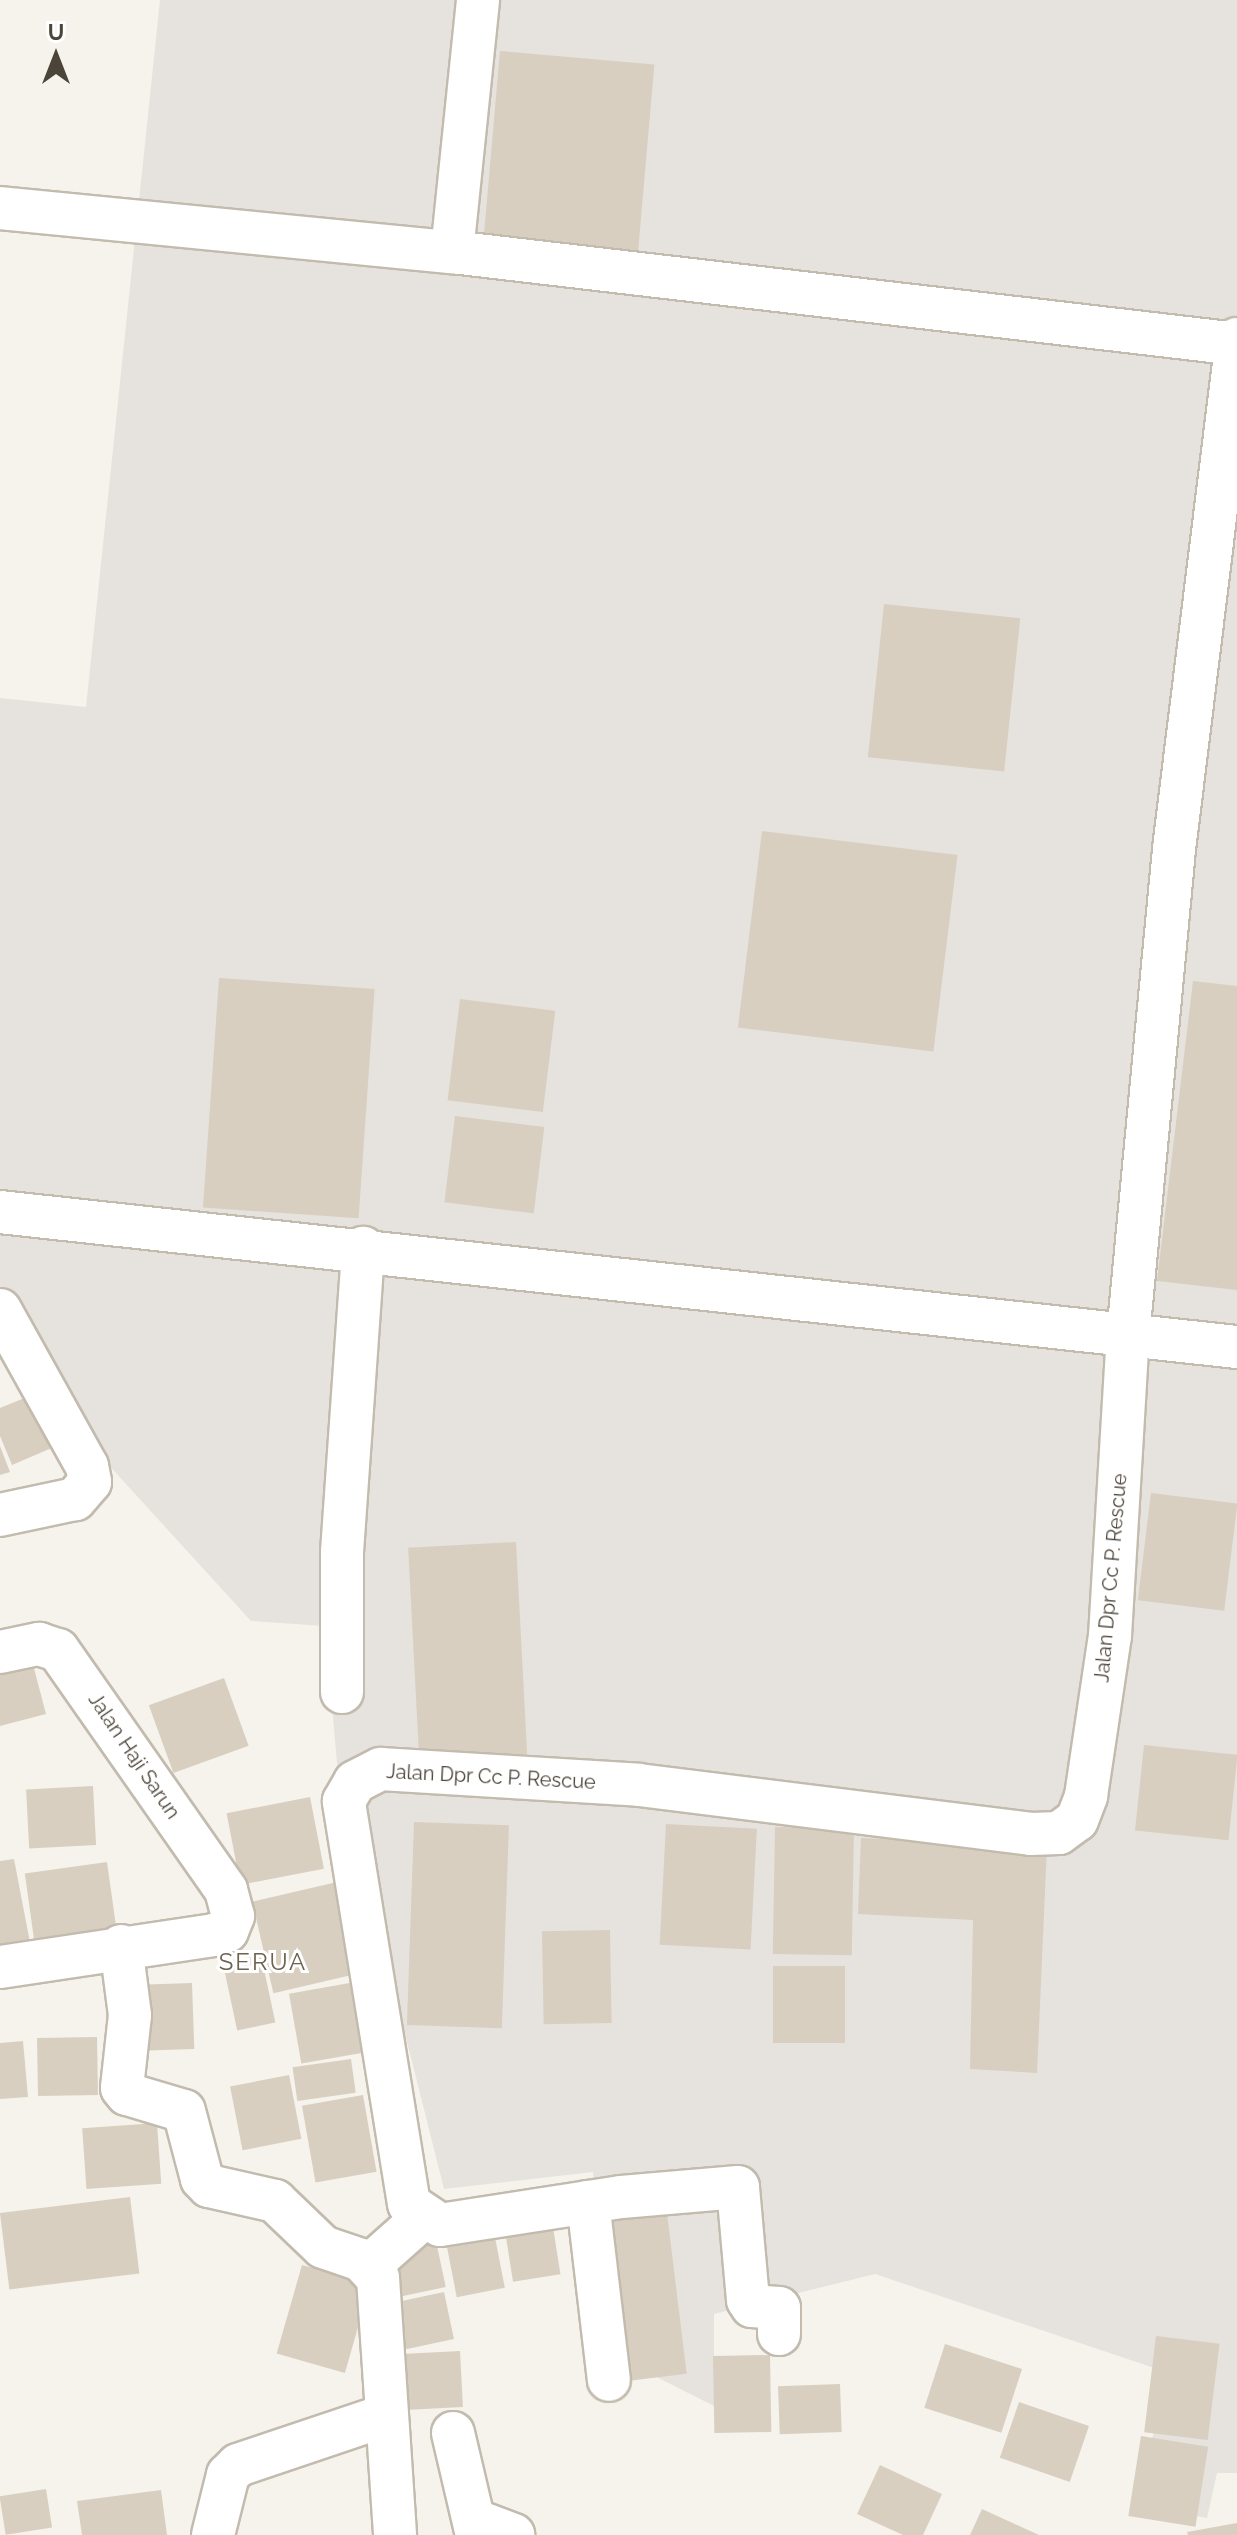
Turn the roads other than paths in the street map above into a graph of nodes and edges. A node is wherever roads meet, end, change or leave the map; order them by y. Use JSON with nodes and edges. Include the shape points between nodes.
{"nodes":[{"id":1,"x":478,"y":0,"type":"edge"},
{"id":2,"x":0,"y":208,"type":"edge"},
{"id":3,"x":452,"y":252,"type":"junction"},
{"id":4,"x":1237,"y":342,"type":"edge"},
{"id":5,"x":1231,"y":440,"type":"edge"},
{"id":6,"x":0,"y":1212,"type":"edge"},
{"id":7,"x":363,"y":1248,"type":"junction"},
{"id":8,"x":0,"y":1310,"type":"edge"},
{"id":9,"x":1128,"y":1336,"type":"junction"},
{"id":10,"x":1237,"y":1347,"type":"edge"},
{"id":11,"x":0,"y":1515,"type":"edge"},
{"id":12,"x":0,"y":1652,"type":"edge"},
{"id":13,"x":342,"y":1692,"type":"dead end"},
{"id":14,"x":121,"y":1946,"type":"junction"},
{"id":15,"x":0,"y":1967,"type":"edge"},
{"id":16,"x":588,"y":2202,"type":"junction"},
{"id":17,"x":423,"y":2218,"type":"junction"},
{"id":18,"x":370,"y":2265,"type":"junction"},
{"id":19,"x":779,"y":2334,"type":"dead end"},
{"id":20,"x":609,"y":2380,"type":"dead end"},
{"id":21,"x":384,"y":2416,"type":"junction"},
{"id":22,"x":453,"y":2433,"type":"dead end"},
{"id":23,"x":489,"y":2530,"type":"edge"},
{"id":24,"x":213,"y":2535,"type":"edge"},
{"id":25,"x":395,"y":2535,"type":"edge"}],
"edges":[{"from":1,"to":3,"type":"street"},
{"from":2,"to":3,"type":"street"},
{"from":3,"to":4,"type":"street"},
{"from":4,"to":5,"type":"street","name":"Jalan Dpr Cc P. Rescue"},
{"from":5,"to":9,"type":"street","name":"Jalan Dpr Cc P. Rescue","via":[[1174,849]]},
{"from":6,"to":7,"type":"street"},
{"from":7,"to":9,"type":"street"},
{"from":7,"to":13,"type":"street","via":[[342,1552]]},
{"from":8,"to":11,"type":"street","via":[[87,1466],[90,1482],[75,1499]]},
{"from":9,"to":10,"type":"street"},
{"from":9,"to":17,"type":"street","name":"Jalan Dpr Cc P. Rescue","via":[[1110,1636],[1086,1796],[1077,1820],[1059,1833],[516,1775],[381,1769],[355,1782],[344,1801],[353,1864],[409,2204]]},
{"from":12,"to":14,"type":"street","name":"Jalan Haji Sarun","via":[[39,1644],[58,1650],[226,1890],[233,1916],[227,1931]]},
{"from":14,"to":15,"type":"street"},
{"from":14,"to":18,"type":"street","via":[[130,2015],[121,2080],[127,2094],[184,2111],[202,2179],[209,2186],[275,2201],[323,2247]]},
{"from":16,"to":17,"type":"street","via":[[440,2225]]},
{"from":16,"to":19,"type":"street","via":[[738,2187],[748,2300],[752,2306],[779,2308]]},
{"from":16,"to":20,"type":"street"},
{"from":17,"to":18,"type":"street"},
{"from":18,"to":21,"type":"street","via":[[378,2278]]},
{"from":21,"to":24,"type":"street","via":[[238,2465],[228,2475]]},
{"from":21,"to":25,"type":"street"},
{"from":22,"to":23,"type":"street"}]}
